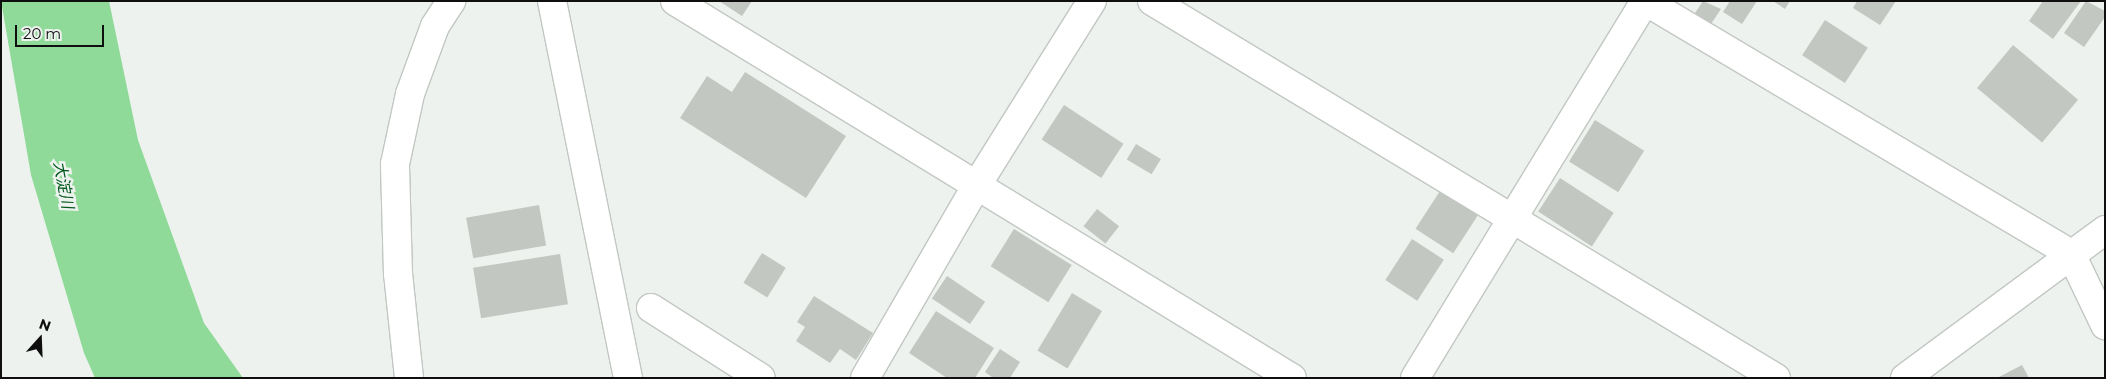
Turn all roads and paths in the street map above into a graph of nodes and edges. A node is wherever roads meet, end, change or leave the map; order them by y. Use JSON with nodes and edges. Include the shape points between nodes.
{"nodes":[{"id":1,"x":451,"y":1,"type":"edge"},
{"id":2,"x":552,"y":1,"type":"edge"},
{"id":3,"x":675,"y":1,"type":"edge"},
{"id":4,"x":1092,"y":1,"type":"edge"},
{"id":5,"x":1152,"y":1,"type":"edge"},
{"id":6,"x":1645,"y":1,"type":"edge"},
{"id":7,"x":975,"y":188,"type":"junction"},
{"id":8,"x":1512,"y":220,"type":"junction"},
{"id":9,"x":2105,"y":230,"type":"edge"},
{"id":10,"x":2071,"y":254,"type":"junction"},
{"id":11,"x":651,"y":308,"type":"dead end"},
{"id":12,"x":2105,"y":324,"type":"edge"},
{"id":13,"x":408,"y":378,"type":"edge"},
{"id":14,"x":628,"y":378,"type":"edge"},
{"id":15,"x":762,"y":378,"type":"edge"},
{"id":16,"x":865,"y":378,"type":"edge"},
{"id":17,"x":1292,"y":378,"type":"edge"},
{"id":18,"x":1415,"y":378,"type":"edge"},
{"id":19,"x":1776,"y":378,"type":"edge"},
{"id":20,"x":1905,"y":378,"type":"edge"}],
"edges":[{"from":1,"to":13,"type":"street","via":[[435,26],[410,94],[395,164],[398,274]]},
{"from":2,"to":14,"type":"street"},
{"from":3,"to":7,"type":"street"},
{"from":4,"to":7,"type":"street"},
{"from":5,"to":8,"type":"street"},
{"from":6,"to":8,"type":"street"},
{"from":6,"to":10,"type":"street"},
{"from":7,"to":16,"type":"street"},
{"from":7,"to":17,"type":"street"},
{"from":8,"to":18,"type":"street"},
{"from":8,"to":19,"type":"street"},
{"from":9,"to":10,"type":"street"},
{"from":10,"to":12,"type":"street"},
{"from":10,"to":20,"type":"street"},
{"from":11,"to":15,"type":"street"}]}
